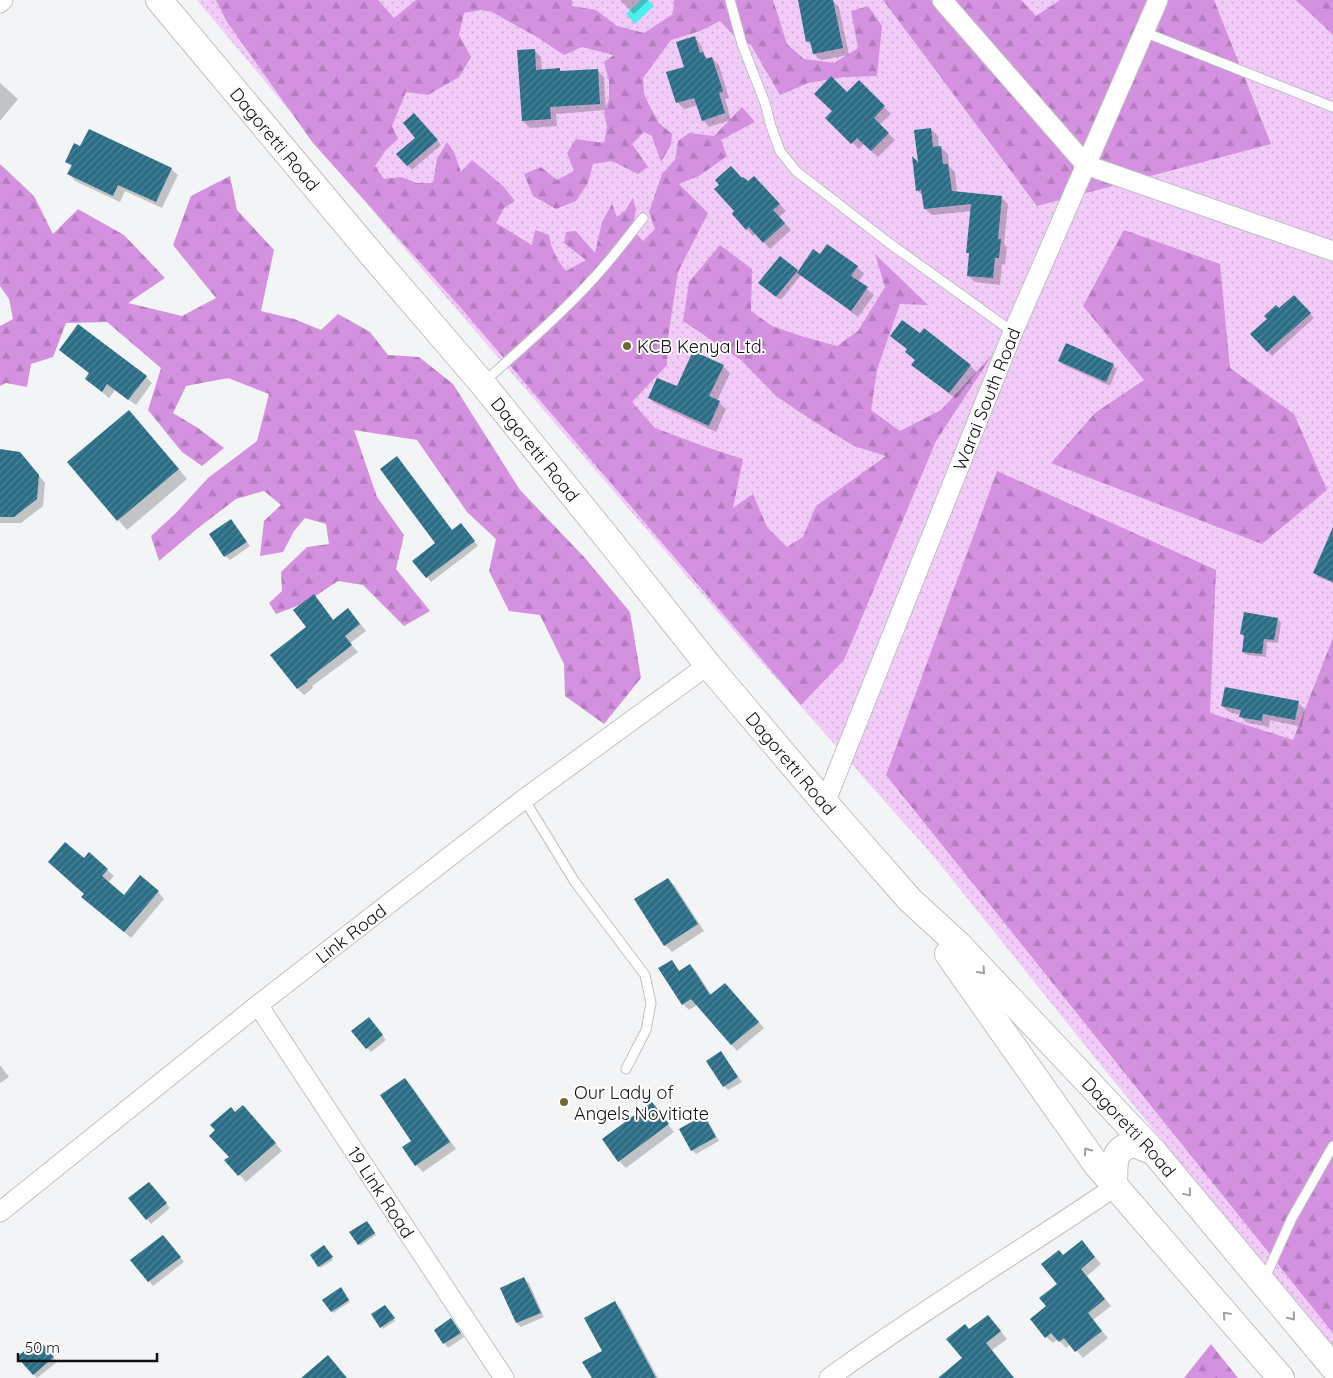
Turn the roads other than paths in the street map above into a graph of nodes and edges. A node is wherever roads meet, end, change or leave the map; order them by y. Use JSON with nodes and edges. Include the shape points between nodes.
{"nodes":[{"id":1,"x":2,"y":0,"type":"edge"},
{"id":2,"x":159,"y":0,"type":"edge"},
{"id":3,"x":730,"y":0,"type":"edge"},
{"id":4,"x":942,"y":0,"type":"edge"},
{"id":5,"x":1158,"y":0,"type":"edge"},
{"id":6,"x":0,"y":3,"type":"edge"},
{"id":7,"x":1144,"y":32,"type":"junction"},
{"id":8,"x":1333,"y":108,"type":"edge"},
{"id":9,"x":1086,"y":165,"type":"junction"},
{"id":10,"x":643,"y":218,"type":"dead end"},
{"id":11,"x":1333,"y":251,"type":"edge"},
{"id":12,"x":1013,"y":332,"type":"junction"},
{"id":13,"x":482,"y":384,"type":"junction"},
{"id":14,"x":708,"y":665,"type":"junction"},
{"id":15,"x":524,"y":799,"type":"junction"},
{"id":16,"x":825,"y":803,"type":"junction"},
{"id":17,"x":910,"y":900,"type":"junction"},
{"id":18,"x":258,"y":1005,"type":"junction"},
{"id":19,"x":626,"y":1069,"type":"dead end"},
{"id":20,"x":1333,"y":1146,"type":"edge"},
{"id":21,"x":1154,"y":1152,"type":"junction"},
{"id":22,"x":1115,"y":1185,"type":"junction"},
{"id":23,"x":0,"y":1212,"type":"edge"},
{"id":24,"x":1263,"y":1282,"type":"junction"},
{"id":25,"x":1333,"y":1367,"type":"edge"},
{"id":26,"x":504,"y":1378,"type":"edge"},
{"id":27,"x":829,"y":1378,"type":"edge"},
{"id":28,"x":1281,"y":1378,"type":"edge"}],
"edges":[{"from":1,"to":6,"type":"street"},
{"from":2,"to":13,"type":"main road","name":"Dagoretti Road"},
{"from":3,"to":12,"type":"lane","via":[[780,151],[796,171]]},
{"from":4,"to":9,"type":"street"},
{"from":5,"to":7,"type":"street","name":"Warai South Road"},
{"from":7,"to":8,"type":"lane"},
{"from":7,"to":9,"type":"street","name":"Warai South Road"},
{"from":9,"to":11,"type":"street"},
{"from":9,"to":12,"type":"street","name":"Warai South Road"},
{"from":10,"to":13,"type":"lane","via":[[580,292]]},
{"from":12,"to":16,"type":"street","name":"Warai South Road"},
{"from":13,"to":14,"type":"main road","name":"Dagoretti Road"},
{"from":14,"to":15,"type":"street","name":"Link Road"},
{"from":14,"to":16,"type":"main road","name":"Dagoretti Road"},
{"from":15,"to":18,"type":"street","name":"Link Road"},
{"from":15,"to":19,"type":"lane","via":[[575,882],[645,975],[651,1003],[646,1030]]},
{"from":16,"to":17,"type":"main road","name":"Dagoretti Road"},
{"from":17,"to":21,"type":"main road","name":"Dagoretti Road","one_way":true,"via":[[958,944]]},
{"from":22,"to":17,"type":"main road","name":"Dagoretti Road","one_way":true,"via":[[1096,1164]]},
{"from":18,"to":23,"type":"street","name":"Link Road"},
{"from":18,"to":26,"type":"street","name":"19 Link Road"},
{"from":20,"to":24,"type":"lane","via":[[1292,1218]]},
{"from":21,"to":22,"type":"main road","via":[[1134,1144],[1121,1148],[1115,1162]]},
{"from":21,"to":24,"type":"main road","name":"Dagoretti Road","one_way":true},
{"from":22,"to":27,"type":"street","via":[[888,1335]]},
{"from":28,"to":22,"type":"main road","name":"Dagoretti Road","one_way":true},
{"from":24,"to":25,"type":"main road","name":"Dagoretti Road","one_way":true}]}
